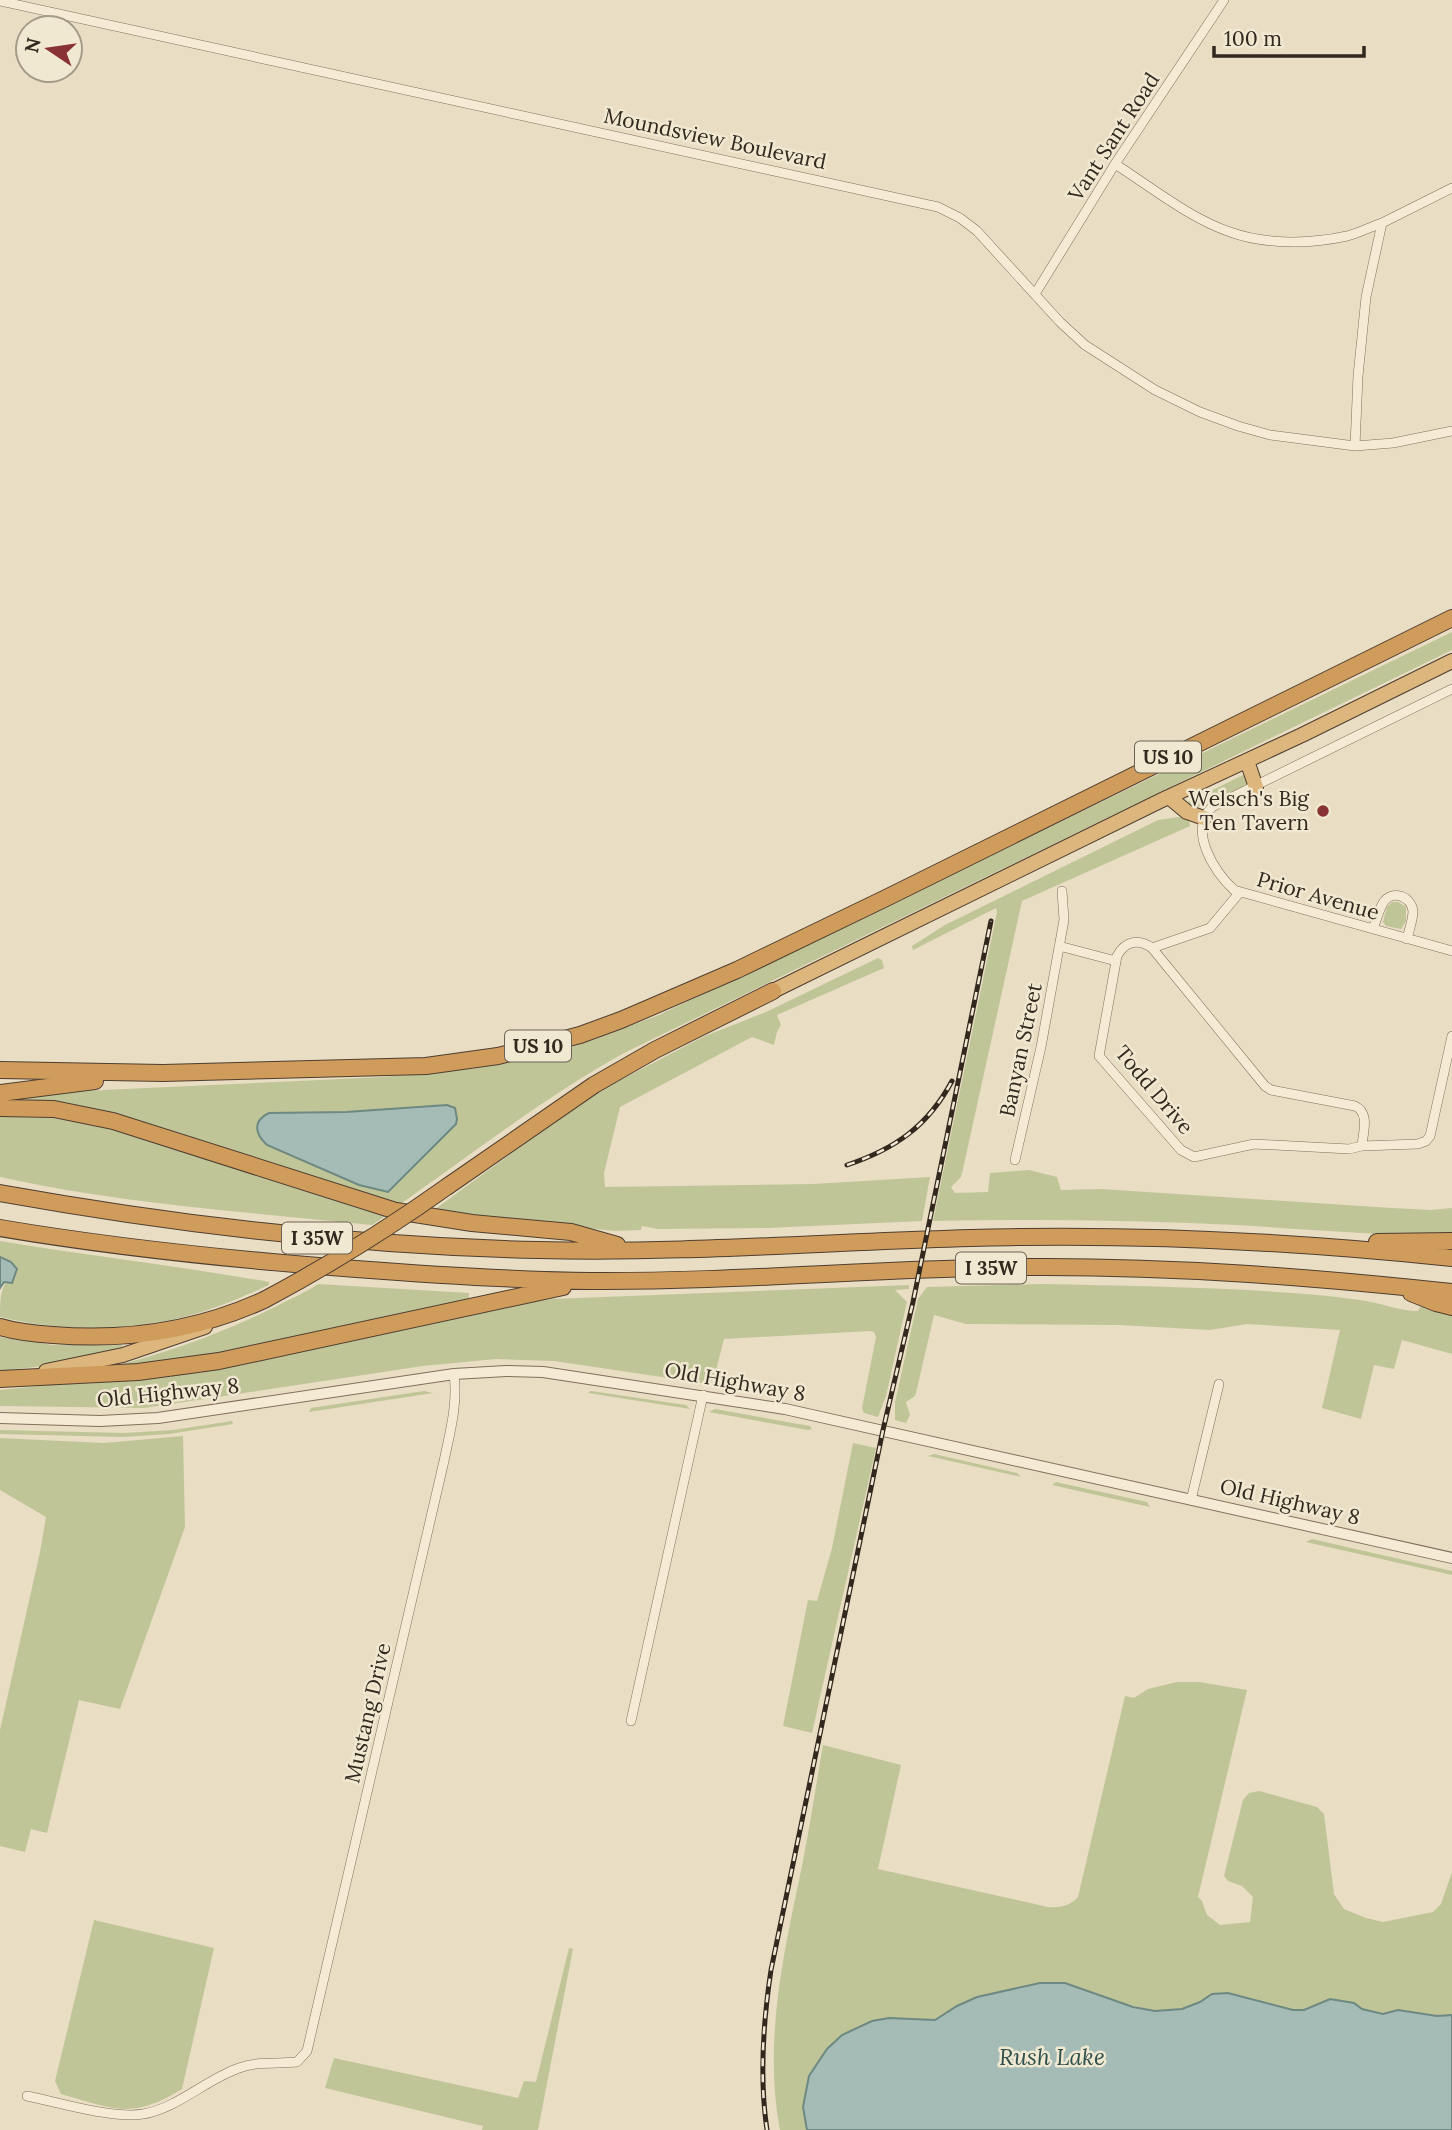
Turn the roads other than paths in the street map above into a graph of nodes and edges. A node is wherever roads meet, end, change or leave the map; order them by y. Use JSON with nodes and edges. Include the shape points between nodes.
{"nodes":[{"id":1,"x":1224,"y":0,"type":"edge"},
{"id":2,"x":0,"y":1,"type":"edge"},
{"id":3,"x":1115,"y":164,"type":"junction"},
{"id":4,"x":1452,"y":188,"type":"edge"},
{"id":5,"x":1382,"y":223,"type":"junction"},
{"id":6,"x":1035,"y":294,"type":"junction"},
{"id":7,"x":1452,"y":431,"type":"edge"},
{"id":8,"x":1355,"y":446,"type":"junction"},
{"id":9,"x":1452,"y":618,"type":"edge"},
{"id":10,"x":1452,"y":661,"type":"edge"},
{"id":11,"x":1452,"y":689,"type":"edge"},
{"id":12,"x":1247,"y":761,"type":"junction"},
{"id":13,"x":1256,"y":787,"type":"junction"},
{"id":14,"x":1166,"y":799,"type":"junction"},
{"id":15,"x":1204,"y":818,"type":"junction"},
{"id":16,"x":1062,"y":891,"type":"dead end"},
{"id":17,"x":1240,"y":892,"type":"junction"},
{"id":18,"x":1373,"y":929,"type":"junction"},
{"id":19,"x":1407,"y":939,"type":"junction"},
{"id":20,"x":1059,"y":946,"type":"junction"},
{"id":21,"x":1152,"y":948,"type":"junction"},
{"id":22,"x":1452,"y":951,"type":"edge"},
{"id":23,"x":1116,"y":961,"type":"junction"},
{"id":24,"x":773,"y":991,"type":"joint"},
{"id":25,"x":1452,"y":1036,"type":"edge"},
{"id":26,"x":0,"y":1070,"type":"edge"},
{"id":27,"x":163,"y":1073,"type":"junction"},
{"id":28,"x":0,"y":1093,"type":"edge"},
{"id":29,"x":0,"y":1108,"type":"edge"},
{"id":30,"x":1362,"y":1146,"type":"junction"},
{"id":31,"x":1015,"y":1160,"type":"dead end"},
{"id":32,"x":0,"y":1193,"type":"edge"},
{"id":33,"x":0,"y":1228,"type":"edge"},
{"id":34,"x":1452,"y":1241,"type":"edge"},
{"id":35,"x":1279,"y":1243,"type":"junction"},
{"id":36,"x":636,"y":1250,"type":"junction"},
{"id":37,"x":1452,"y":1258,"type":"edge"},
{"id":38,"x":590,"y":1281,"type":"junction"},
{"id":39,"x":1393,"y":1285,"type":"junction"},
{"id":40,"x":1452,"y":1292,"type":"edge"},
{"id":41,"x":257,"y":1304,"type":"junction"},
{"id":42,"x":1452,"y":1307,"type":"edge"},
{"id":43,"x":0,"y":1327,"type":"edge"},
{"id":44,"x":454,"y":1374,"type":"junction"},
{"id":45,"x":0,"y":1378,"type":"edge"},
{"id":46,"x":1219,"y":1384,"type":"dead end"},
{"id":47,"x":703,"y":1395,"type":"junction"},
{"id":48,"x":0,"y":1418,"type":"edge"},
{"id":49,"x":1191,"y":1500,"type":"junction"},
{"id":50,"x":1452,"y":1558,"type":"edge"},
{"id":51,"x":631,"y":1721,"type":"dead end"},
{"id":52,"x":27,"y":2096,"type":"dead end"}],
"edges":[{"from":1,"to":3,"type":"street","name":"Vant Sant Road"},
{"from":2,"to":6,"type":"street","name":"Moundsview Boulevard","via":[[938,207],[977,231]]},
{"from":3,"to":5,"type":"street","via":[[1230,233],[1270,240],[1320,240],[1349,236]]},
{"from":3,"to":6,"type":"street","name":"Vant Sant Road"},
{"from":4,"to":5,"type":"street"},
{"from":5,"to":8,"type":"street","via":[[1366,297]]},
{"from":6,"to":8,"type":"street","name":"Moundsview Boulevard","via":[[1085,345],[1155,390],[1200,412],[1270,435]]},
{"from":7,"to":8,"type":"street","name":"Moundsview Boulevard"},
{"from":9,"to":27,"type":"highway","number":"US 10","via":[[749,964],[580,1035],[498,1056],[426,1066]]},
{"from":10,"to":12,"type":"highway","number":"US 10"},
{"from":11,"to":13,"type":"street"},
{"from":12,"to":13,"type":"highway"},
{"from":12,"to":14,"type":"highway","number":"US 10"},
{"from":13,"to":15,"type":"street","via":[[1213,807]]},
{"from":14,"to":15,"type":"highway"},
{"from":14,"to":24,"type":"highway","number":"US 10"},
{"from":15,"to":17,"type":"street","name":"Prior Avenue","via":[[1202,838],[1219,873]]},
{"from":16,"to":20,"type":"street","name":"Banyan Street","via":[[1064,920]]},
{"from":17,"to":18,"type":"street","name":"Prior Avenue"},
{"from":17,"to":21,"type":"street","via":[[1210,928]]},
{"from":18,"to":19,"type":"street","name":"Prior Avenue"},
{"from":18,"to":19,"type":"street","via":[[1384,902],[1396,895],[1403,897],[1413,909]]},
{"from":19,"to":22,"type":"street","name":"Prior Avenue"},
{"from":20,"to":23,"type":"street"},
{"from":20,"to":31,"type":"street","name":"Banyan Street"},
{"from":21,"to":23,"type":"street","via":[[1133,942],[1121,950]]},
{"from":21,"to":30,"type":"street","via":[[1265,1086],[1363,1110]]},
{"from":23,"to":30,"type":"street","name":"Todd Drive","via":[[1099,1056],[1187,1154],[1201,1156],[1254,1144]]},
{"from":24,"to":41,"type":"highway","number":"US 10","bridge":true,"via":[[594,1085],[358,1247]]},
{"from":25,"to":30,"type":"street","name":"Todd Drive","via":[[1430,1136],[1418,1144]]},
{"from":26,"to":27,"type":"highway","number":"US 10"},
{"from":27,"to":28,"type":"highway"},
{"from":29,"to":36,"type":"highway","via":[[54,1109],[113,1121],[396,1211],[572,1232]]},
{"from":32,"to":36,"type":"highway","number":"I 35W","via":[[176,1222],[370,1243]]},
{"from":33,"to":38,"type":"highway","number":"I 35W","via":[[264,1262]]},
{"from":34,"to":35,"type":"highway"},
{"from":35,"to":36,"type":"highway","number":"I 35W","via":[[1033,1237]]},
{"from":35,"to":37,"type":"highway","number":"I 35W"},
{"from":38,"to":39,"type":"highway","number":"I 35W","via":[[1083,1267],[1242,1272]]},
{"from":38,"to":45,"type":"highway","via":[[219,1361],[138,1372]]},
{"from":39,"to":40,"type":"highway","number":"I 35W"},
{"from":39,"to":42,"type":"highway"},
{"from":41,"to":43,"type":"highway","number":"US 10","via":[[225,1317],[133,1335],[68,1336]]},
{"from":41,"to":45,"type":"highway","via":[[202,1329],[123,1355]]},
{"from":44,"to":47,"type":"street","name":"Old Highway 8","via":[[543,1372]]},
{"from":44,"to":48,"type":"street","name":"Old Highway 8","via":[[158,1418]]},
{"from":44,"to":52,"type":"street","name":"Mustang Drive","via":[[455,1409],[444,1461],[337,1929],[303,2057],[297,2062],[240,2067],[169,2106],[141,2115]]},
{"from":46,"to":49,"type":"street"},
{"from":47,"to":49,"type":"street","name":"Old Highway 8","via":[[820,1416]]},
{"from":47,"to":51,"type":"street"},
{"from":49,"to":50,"type":"street","name":"Old Highway 8"}]}
